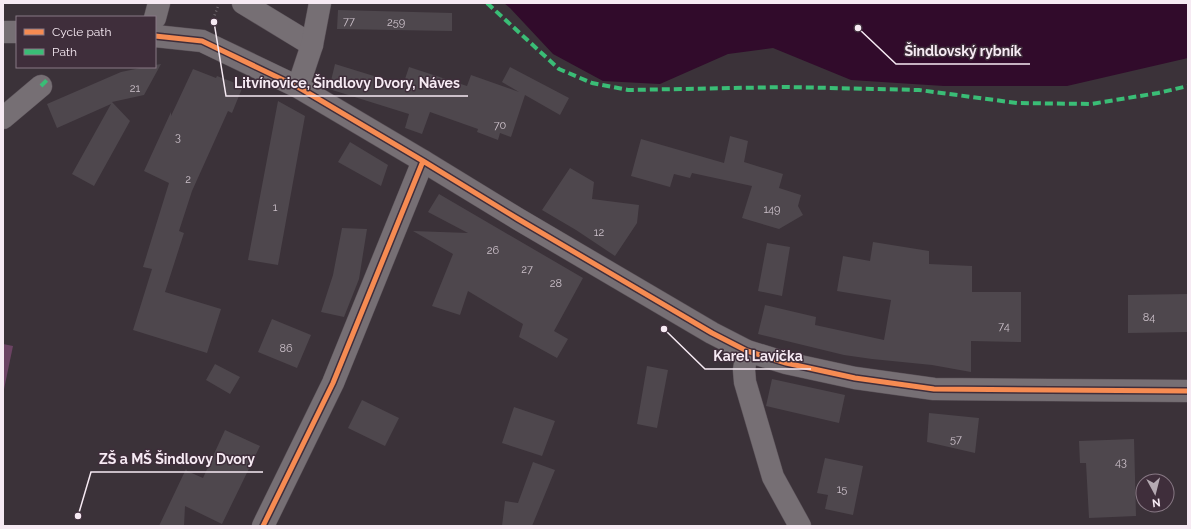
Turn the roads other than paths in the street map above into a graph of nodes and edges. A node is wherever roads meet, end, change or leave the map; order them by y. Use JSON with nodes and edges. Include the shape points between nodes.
{"nodes":[{"id":1,"x":159,"y":3,"type":"edge"},
{"id":2,"x":243,"y":3,"type":"edge"},
{"id":3,"x":320,"y":3,"type":"edge"},
{"id":4,"x":156,"y":16,"type":"edge"},
{"id":5,"x":3,"y":32,"type":"edge"},
{"id":6,"x":16,"y":32,"type":"edge"},
{"id":7,"x":156,"y":36,"type":"edge"},
{"id":8,"x":312,"y":45,"type":"junction"},
{"id":9,"x":41,"y":86,"type":"dead end"},
{"id":10,"x":298,"y":87,"type":"junction"},
{"id":11,"x":3,"y":118,"type":"edge"},
{"id":12,"x":423,"y":161,"type":"junction"},
{"id":13,"x":747,"y":351,"type":"junction"},
{"id":14,"x":1188,"y":391,"type":"edge"},
{"id":15,"x":263,"y":526,"type":"edge"},
{"id":16,"x":800,"y":526,"type":"edge"}],
"edges":[{"from":1,"to":4,"type":"street"},
{"from":2,"to":8,"type":"street"},
{"from":3,"to":8,"type":"street"},
{"from":5,"to":6,"type":"street"},
{"from":7,"to":10,"type":"street","via":[[202,41]]},
{"from":8,"to":10,"type":"street"},
{"from":9,"to":11,"type":"street"},
{"from":10,"to":12,"type":"street"},
{"from":12,"to":13,"type":"street","via":[[524,223]]},
{"from":12,"to":15,"type":"street","via":[[333,383]]},
{"from":13,"to":14,"type":"street","via":[[786,363],[855,378],[934,389]]},
{"from":13,"to":16,"type":"street","via":[[745,382],[764,448],[773,477]]}]}
